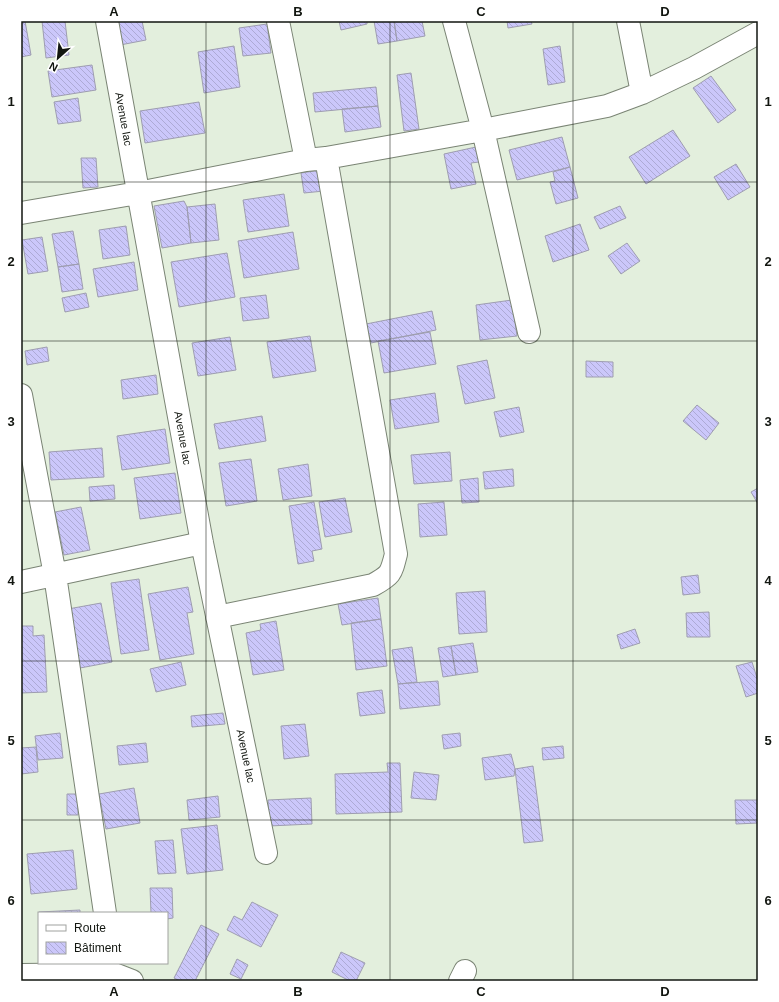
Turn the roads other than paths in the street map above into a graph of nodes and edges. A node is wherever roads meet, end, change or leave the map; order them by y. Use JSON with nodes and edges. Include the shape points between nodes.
{"nodes":[{"id":1,"x":107,"y":21,"type":"edge"},
{"id":2,"x":278,"y":21,"type":"edge"},
{"id":3,"x":454,"y":21,"type":"edge"},
{"id":4,"x":628,"y":21,"type":"edge"},
{"id":5,"x":758,"y":33,"type":"edge"},
{"id":6,"x":642,"y":93,"type":"junction"},
{"id":7,"x":483,"y":130,"type":"junction"},
{"id":8,"x":316,"y":159,"type":"junction"},
{"id":9,"x":138,"y":193,"type":"junction"},
{"id":10,"x":21,"y":213,"type":"edge"},
{"id":11,"x":530,"y":332,"type":"dead end"},
{"id":12,"x":21,"y":395,"type":"edge"},
{"id":13,"x":202,"y":543,"type":"junction"},
{"id":14,"x":55,"y":575,"type":"junction"},
{"id":15,"x":21,"y":582,"type":"edge"},
{"id":16,"x":217,"y":617,"type":"junction"},
{"id":17,"x":266,"y":853,"type":"dead end"},
{"id":18,"x":105,"y":912,"type":"edge"},
{"id":19,"x":119,"y":973,"type":"edge"},
{"id":20,"x":21,"y":975,"type":"edge"}],
"edges":[{"from":1,"to":9,"type":"street","name":"Avenue lac"},
{"from":2,"to":8,"type":"street"},
{"from":3,"to":7,"type":"street"},
{"from":4,"to":6,"type":"street"},
{"from":5,"to":6,"type":"street"},
{"from":6,"to":7,"type":"street","via":[[606,106]]},
{"from":7,"to":8,"type":"street"},
{"from":7,"to":11,"type":"street"},
{"from":8,"to":9,"type":"street"},
{"from":8,"to":16,"type":"street","via":[[396,554],[388,577],[373,585]]},
{"from":9,"to":10,"type":"street"},
{"from":9,"to":13,"type":"street","name":"Avenue lac"},
{"from":12,"to":14,"type":"street"},
{"from":13,"to":14,"type":"street"},
{"from":13,"to":16,"type":"street","name":"Avenue lac"},
{"from":14,"to":15,"type":"street"},
{"from":14,"to":18,"type":"street"},
{"from":16,"to":17,"type":"street","name":"Avenue lac"},
{"from":19,"to":20,"type":"street"}]}
